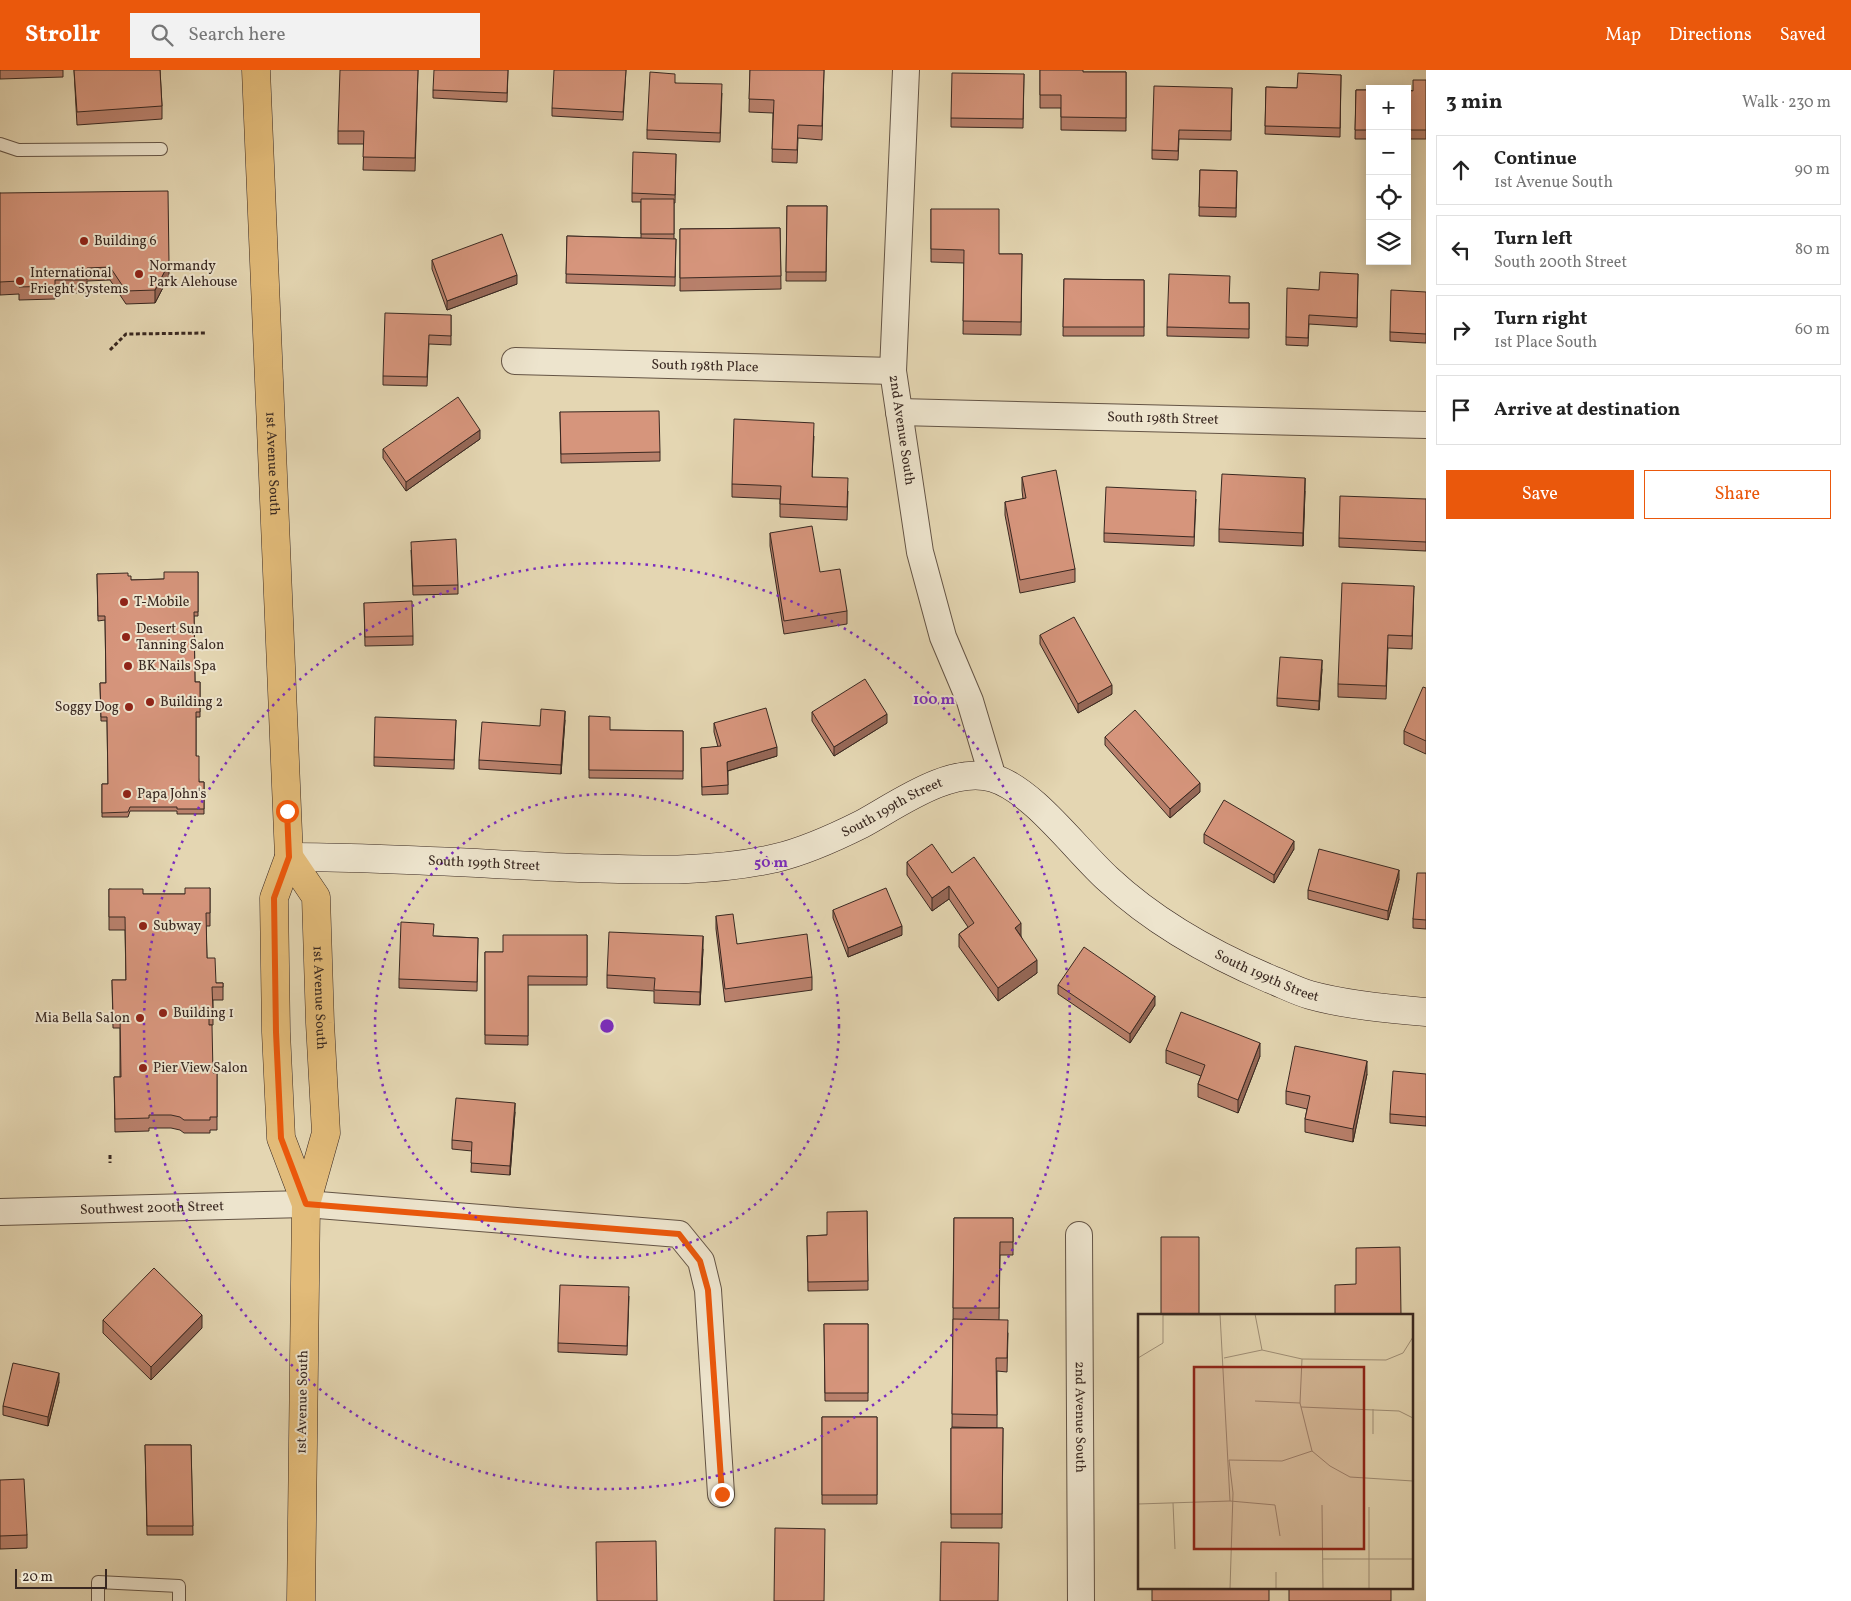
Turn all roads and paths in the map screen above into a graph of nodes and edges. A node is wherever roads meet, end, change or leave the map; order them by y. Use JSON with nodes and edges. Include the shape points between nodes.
{"nodes":[{"id":1,"x":256,"y":70,"type":"edge"},
{"id":2,"x":906,"y":70,"type":"edge"},
{"id":3,"x":0,"y":144,"type":"edge"},
{"id":4,"x":161,"y":149,"type":"dead end"},
{"id":5,"x":206,"y":333,"type":"dead end"},
{"id":6,"x":110,"y":350,"type":"dead end"},
{"id":7,"x":515,"y":361,"type":"dead end"},
{"id":8,"x":893,"y":371,"type":"junction"},
{"id":9,"x":899,"y":412,"type":"junction"},
{"id":10,"x":1426,"y":425,"type":"edge"},
{"id":11,"x":993,"y":778,"type":"junction"},
{"id":12,"x":289,"y":857,"type":"junction"},
{"id":13,"x":1426,"y":1012,"type":"edge"},
{"id":14,"x":110,"y":1155,"type":"dead end"},
{"id":15,"x":110,"y":1163,"type":"dead end"},
{"id":16,"x":306,"y":1204,"type":"junction"},
{"id":17,"x":0,"y":1212,"type":"edge"},
{"id":18,"x":1079,"y":1235,"type":"dead end"},
{"id":19,"x":722,"y":1494,"type":"dead end"},
{"id":20,"x":98,"y":1601,"type":"edge"},
{"id":21,"x":179,"y":1601,"type":"edge"},
{"id":22,"x":302,"y":1601,"type":"edge"},
{"id":23,"x":1081,"y":1601,"type":"edge"}],
"edges":[{"from":1,"to":12,"type":"main road","name":"1st Avenue South"},
{"from":2,"to":8,"type":"street","name":"2nd Avenue South"},
{"from":3,"to":4,"type":"lane","via":[[18,150]]},
{"from":5,"to":6,"type":"path","via":[[126,334]]},
{"from":7,"to":8,"type":"street","name":"South 198th Place"},
{"from":8,"to":9,"type":"street","name":"2nd Avenue South"},
{"from":9,"to":10,"type":"street","name":"South 198th Street"},
{"from":9,"to":11,"type":"street","name":"2nd Avenue South","via":[[920,552],[943,637],[970,701]]},
{"from":11,"to":12,"type":"street","name":"South 199th Street","via":[[960,777],[938,783],[813,847],[738,866],[656,870],[465,864],[366,857]]},
{"from":11,"to":13,"type":"street","name":"South 199th Street","via":[[1034,803],[1109,880],[1143,909],[1227,961],[1309,995],[1385,1009]]},
{"from":12,"to":16,"type":"main road","name":"1st Avenue South","via":[[274,898],[281,1138]]},
{"from":12,"to":16,"type":"main road","name":"1st Avenue South","via":[[316,897],[326,1133]]},
{"from":14,"to":15,"type":"path"},
{"from":16,"to":17,"type":"street","name":"Southwest 200th Street"},
{"from":16,"to":19,"type":"street","name":"Southwest 200th Street","via":[[679,1234],[700,1261],[708,1290]]},
{"from":16,"to":22,"type":"main road","name":"1st Avenue South"},
{"from":18,"to":23,"type":"street","name":"2nd Avenue South"},
{"from":20,"to":21,"type":"lane","via":[[98,1582],[179,1586]]}]}
